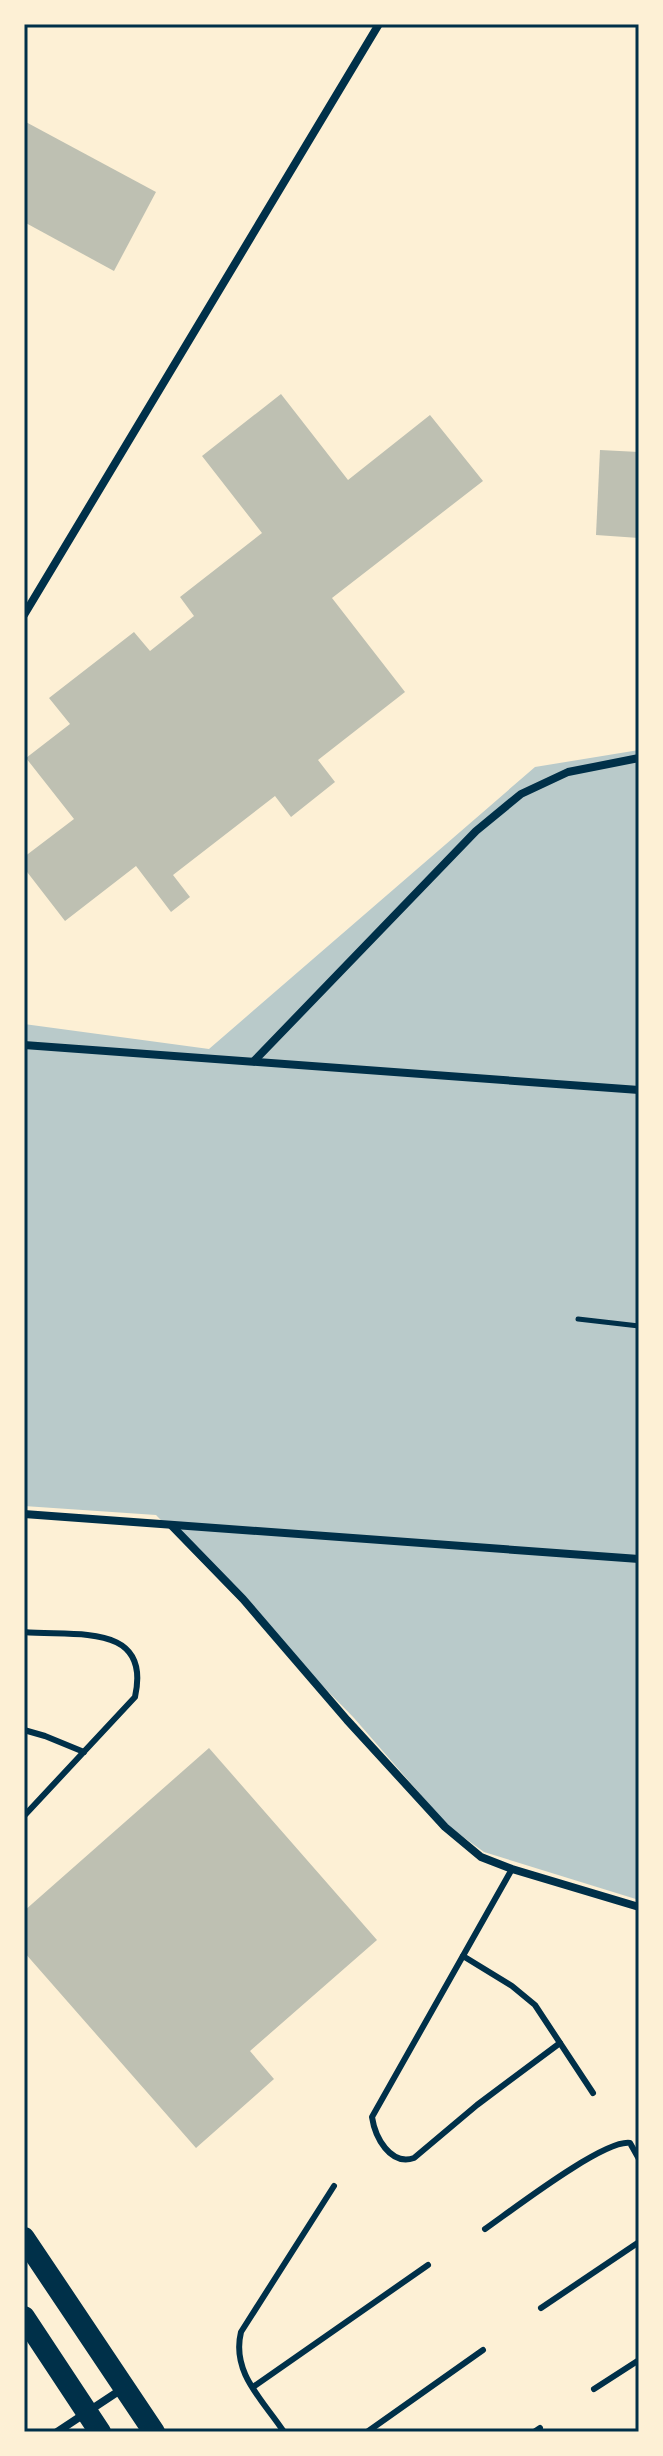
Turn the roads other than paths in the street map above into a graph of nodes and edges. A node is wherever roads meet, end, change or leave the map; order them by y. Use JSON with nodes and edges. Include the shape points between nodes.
{"nodes":[{"id":1,"x":379,"y":24,"type":"edge"},
{"id":2,"x":24,"y":615,"type":"edge"},
{"id":3,"x":639,"y":758,"type":"edge"},
{"id":4,"x":24,"y":1045,"type":"edge"},
{"id":5,"x":254,"y":1061,"type":"junction"},
{"id":6,"x":639,"y":1090,"type":"edge"},
{"id":7,"x":24,"y":1514,"type":"edge"},
{"id":8,"x":172,"y":1526,"type":"junction"},
{"id":9,"x":639,"y":1559,"type":"edge"},
{"id":10,"x":24,"y":1632,"type":"edge"},
{"id":11,"x":24,"y":1730,"type":"edge"},
{"id":12,"x":84,"y":1752,"type":"junction"},
{"id":13,"x":24,"y":1816,"type":"edge"},
{"id":14,"x":512,"y":1869,"type":"junction"},
{"id":15,"x":639,"y":1907,"type":"edge"},
{"id":16,"x":463,"y":1956,"type":"junction"},
{"id":17,"x":560,"y":2043,"type":"junction"},
{"id":18,"x":593,"y":2093,"type":"dead end"},
{"id":19,"x":639,"y":2159,"type":"edge"},
{"id":20,"x":334,"y":2186,"type":"dead end"},
{"id":21,"x":485,"y":2229,"type":"dead end"},
{"id":22,"x":24,"y":2238,"type":"edge"},
{"id":23,"x":639,"y":2242,"type":"edge"},
{"id":24,"x":428,"y":2265,"type":"dead end"},
{"id":25,"x":541,"y":2308,"type":"dead end"},
{"id":26,"x":24,"y":2317,"type":"edge"},
{"id":27,"x":483,"y":2350,"type":"dead end"},
{"id":28,"x":639,"y":2360,"type":"edge"},
{"id":29,"x":126,"y":2387,"type":"junction"},
{"id":30,"x":253,"y":2387,"type":"junction"},
{"id":31,"x":594,"y":2389,"type":"dead end"},
{"id":32,"x":87,"y":2411,"type":"junction"},
{"id":33,"x":57,"y":2432,"type":"edge"},
{"id":34,"x":100,"y":2432,"type":"edge"},
{"id":35,"x":154,"y":2432,"type":"edge"},
{"id":36,"x":284,"y":2432,"type":"edge"},
{"id":37,"x":367,"y":2432,"type":"edge"}],
"edges":[{"from":1,"to":2,"type":"street"},
{"from":3,"to":5,"type":"street","via":[[568,772],[521,794],[467,840]]},
{"from":4,"to":5,"type":"street"},
{"from":5,"to":6,"type":"street"},
{"from":7,"to":8,"type":"street"},
{"from":8,"to":9,"type":"street"},
{"from":8,"to":14,"type":"street","via":[[445,1827],[481,1857]]},
{"from":10,"to":12,"type":"lane","via":[[122,1642],[137,1663],[135,1697]]},
{"from":11,"to":12,"type":"lane"},
{"from":12,"to":13,"type":"lane"},
{"from":14,"to":15,"type":"street"},
{"from":14,"to":16,"type":"lane"},
{"from":16,"to":17,"type":"lane","via":[[535,2005]]},
{"from":16,"to":17,"type":"lane","via":[[372,2117],[379,2141],[398,2159],[406,2161],[424,2152]]},
{"from":17,"to":18,"type":"lane"},
{"from":19,"to":21,"type":"lane","via":[[630,2143],[616,2144]]},
{"from":20,"to":30,"type":"lane","via":[[241,2332],[239,2366]]},
{"from":22,"to":29,"type":"highway"},
{"from":23,"to":25,"type":"lane"},
{"from":24,"to":30,"type":"lane"},
{"from":26,"to":32,"type":"highway"},
{"from":27,"to":37,"type":"lane"},
{"from":28,"to":31,"type":"lane"},
{"from":29,"to":32,"type":"street"},
{"from":29,"to":35,"type":"highway"},
{"from":30,"to":36,"type":"lane"},
{"from":32,"to":33,"type":"street"},
{"from":32,"to":34,"type":"highway"}]}
